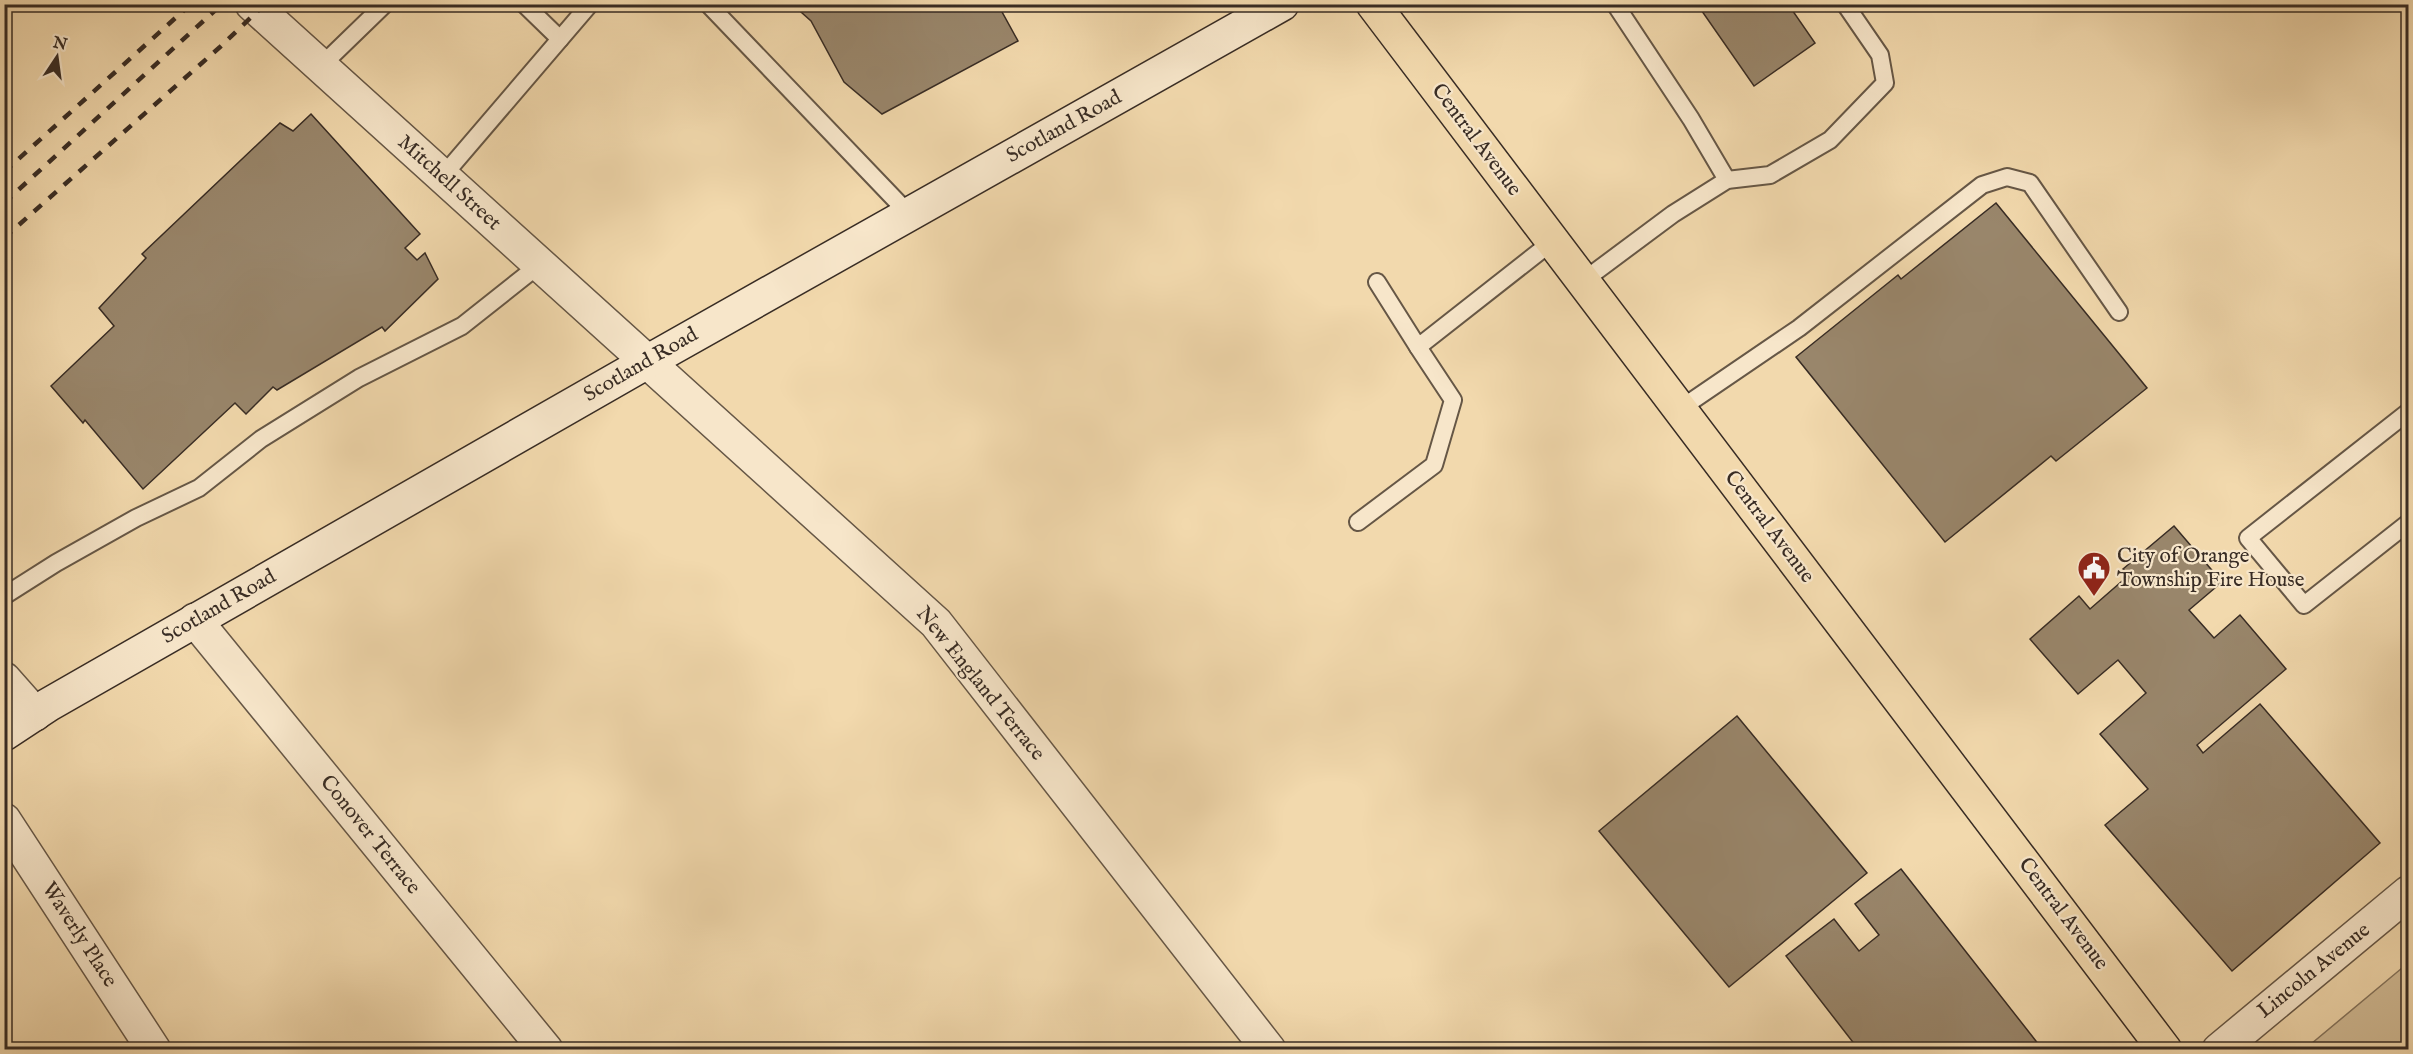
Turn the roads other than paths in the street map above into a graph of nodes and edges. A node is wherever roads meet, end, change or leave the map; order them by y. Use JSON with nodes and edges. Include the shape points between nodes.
{"nodes":[{"id":1,"x":252,"y":4,"type":"edge"},
{"id":2,"x":385,"y":4,"type":"edge"},
{"id":3,"x":524,"y":4,"type":"edge"},
{"id":4,"x":590,"y":4,"type":"edge"},
{"id":5,"x":708,"y":4,"type":"edge"},
{"id":6,"x":1282,"y":4,"type":"edge"},
{"id":7,"x":1373,"y":4,"type":"edge"},
{"id":8,"x":1615,"y":4,"type":"edge"},
{"id":9,"x":1845,"y":4,"type":"edge"},
{"id":10,"x":560,"y":39,"type":"junction"},
{"id":11,"x":320,"y":67,"type":"junction"},
{"id":12,"x":442,"y":177,"type":"junction"},
{"id":13,"x":1728,"y":180,"type":"junction"},
{"id":14,"x":909,"y":214,"type":"junction"},
{"id":15,"x":1553,"y":241,"type":"junction"},
{"id":16,"x":539,"y":265,"type":"junction"},
{"id":17,"x":1583,"y":281,"type":"junction"},
{"id":18,"x":1377,"y":282,"type":"dead end"},
{"id":19,"x":2119,"y":312,"type":"dead end"},
{"id":20,"x":1418,"y":347,"type":"junction"},
{"id":21,"x":647,"y":362,"type":"junction"},
{"id":22,"x":1680,"y":409,"type":"junction"},
{"id":23,"x":2406,"y":420,"type":"edge"},
{"id":24,"x":1358,"y":522,"type":"dead end"},
{"id":25,"x":2409,"y":523,"type":"edge"},
{"id":26,"x":4,"y":596,"type":"edge"},
{"id":27,"x":195,"y":620,"type":"junction"},
{"id":28,"x":4,"y":679,"type":"edge"},
{"id":29,"x":35,"y":714,"type":"junction"},
{"id":30,"x":4,"y":734,"type":"edge"},
{"id":31,"x":4,"y":820,"type":"edge"},
{"id":32,"x":2409,"y":893,"type":"edge"},
{"id":33,"x":154,"y":1050,"type":"edge"},
{"id":34,"x":546,"y":1050,"type":"edge"},
{"id":35,"x":1269,"y":1050,"type":"edge"},
{"id":36,"x":2165,"y":1050,"type":"edge"},
{"id":37,"x":2219,"y":1050,"type":"edge"}],
"edges":[{"from":1,"to":11,"type":"street","name":"Mitchell Street"},
{"from":2,"to":11,"type":"lane"},
{"from":3,"to":10,"type":"lane"},
{"from":4,"to":10,"type":"lane"},
{"from":5,"to":14,"type":"lane"},
{"from":6,"to":14,"type":"street","name":"Scotland Road"},
{"from":7,"to":15,"type":"main road","name":"Central Avenue"},
{"from":8,"to":13,"type":"lane"},
{"from":9,"to":13,"type":"lane","via":[[1880,55],[1885,83],[1830,140],[1770,175]]},
{"from":10,"to":12,"type":"lane"},
{"from":11,"to":12,"type":"street","name":"Mitchell Street"},
{"from":12,"to":16,"type":"street","name":"Mitchell Street"},
{"from":13,"to":17,"type":"lane","via":[[1673,214]]},
{"from":14,"to":21,"type":"street","name":"Scotland Road"},
{"from":15,"to":17,"type":"main road","name":"Central Avenue"},
{"from":15,"to":20,"type":"lane"},
{"from":16,"to":21,"type":"street","name":"Mitchell Street"},
{"from":16,"to":26,"type":"lane","via":[[462,326],[359,378],[261,439],[199,488],[116,529]]},
{"from":17,"to":22,"type":"main road","name":"Central Avenue"},
{"from":18,"to":20,"type":"lane"},
{"from":19,"to":22,"type":"lane","via":[[2031,183],[2007,177],[1982,185],[1799,328]]},
{"from":20,"to":24,"type":"lane","via":[[1453,400],[1434,465]]},
{"from":21,"to":27,"type":"street","name":"Scotland Road"},
{"from":21,"to":35,"type":"street","name":"New England Terrace","via":[[936,623]]},
{"from":22,"to":36,"type":"main road","name":"Central Avenue"},
{"from":23,"to":25,"type":"lane","via":[[2248,538],[2304,605]]},
{"from":27,"to":29,"type":"street","name":"Scotland Road"},
{"from":27,"to":34,"type":"street","name":"Conover Terrace"},
{"from":28,"to":29,"type":"street"},
{"from":29,"to":30,"type":"street","name":"Scotland Road"},
{"from":31,"to":33,"type":"street","name":"Waverly Place"},
{"from":32,"to":37,"type":"street","name":"Lincoln Avenue"}]}
